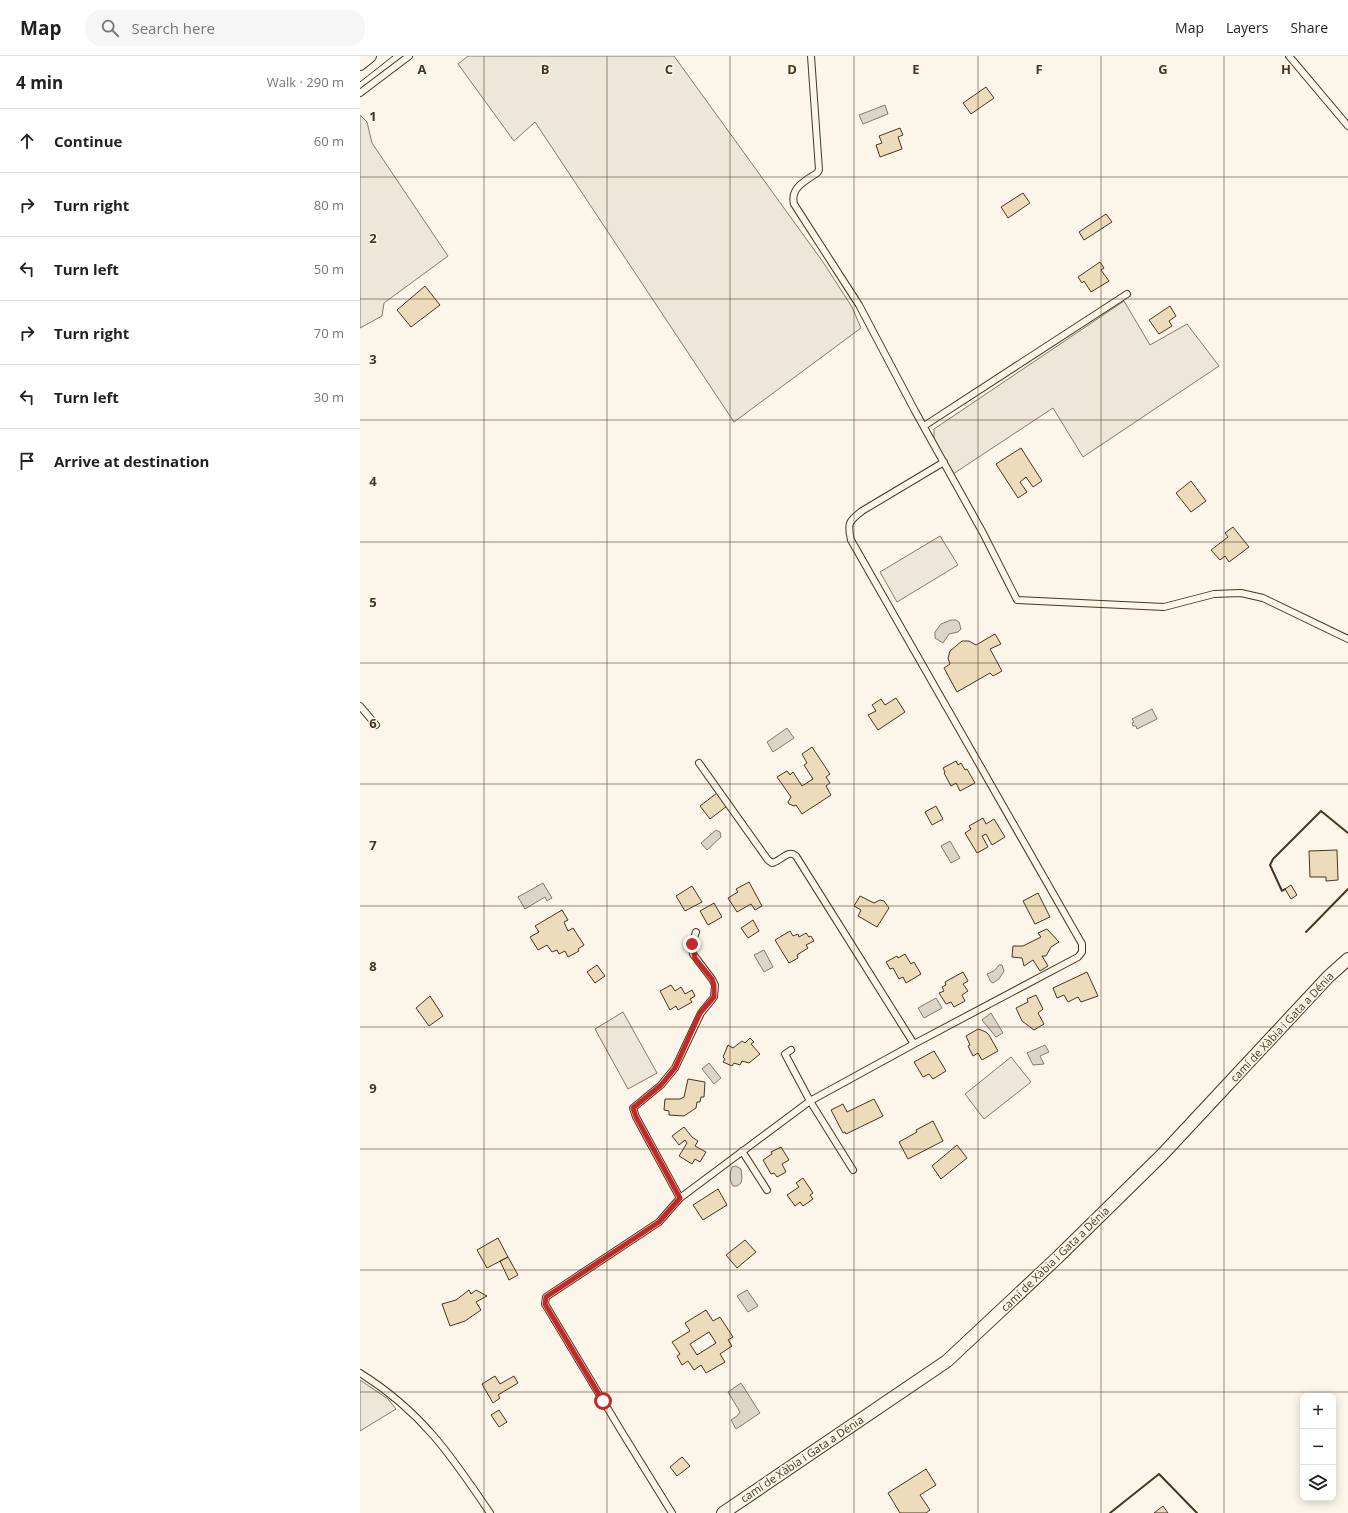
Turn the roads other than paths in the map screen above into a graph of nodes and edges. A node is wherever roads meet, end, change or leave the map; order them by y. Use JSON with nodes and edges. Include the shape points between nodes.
{"nodes":[{"id":1,"x":370,"y":56,"type":"edge"},
{"id":2,"x":409,"y":56,"type":"edge"},
{"id":3,"x":811,"y":56,"type":"edge"},
{"id":4,"x":1289,"y":56,"type":"edge"},
{"id":5,"x":360,"y":64,"type":"edge"},
{"id":6,"x":360,"y":93,"type":"edge"},
{"id":7,"x":1348,"y":126,"type":"edge"},
{"id":8,"x":1127,"y":294,"type":"dead end"},
{"id":9,"x":924,"y":426,"type":"junction"},
{"id":10,"x":944,"y":462,"type":"junction"},
{"id":11,"x":1348,"y":639,"type":"edge"},
{"id":12,"x":360,"y":706,"type":"edge"},
{"id":13,"x":376,"y":725,"type":"dead end"},
{"id":14,"x":699,"y":763,"type":"dead end"},
{"id":15,"x":696,"y":932,"type":"dead end"},
{"id":16,"x":1348,"y":959,"type":"edge"},
{"id":17,"x":914,"y":1044,"type":"junction"},
{"id":18,"x":791,"y":1050,"type":"dead end"},
{"id":19,"x":810,"y":1101,"type":"junction"},
{"id":20,"x":742,"y":1151,"type":"junction"},
{"id":21,"x":853,"y":1170,"type":"dead end"},
{"id":22,"x":767,"y":1190,"type":"dead end"},
{"id":23,"x":680,"y":1198,"type":"junction"},
{"id":24,"x":360,"y":1373,"type":"edge"},
{"id":25,"x":490,"y":1513,"type":"edge"},
{"id":26,"x":672,"y":1513,"type":"edge"},
{"id":27,"x":723,"y":1513,"type":"edge"}],
"edges":[{"from":1,"to":5,"type":"street"},
{"from":2,"to":6,"type":"lane"},
{"from":3,"to":9,"type":"lane","via":[[819,170],[794,190],[794,204],[859,305]]},
{"from":4,"to":7,"type":"lane"},
{"from":8,"to":9,"type":"lane"},
{"from":9,"to":10,"type":"lane"},
{"from":10,"to":11,"type":"lane","via":[[1017,600],[1164,607],[1214,594],[1241,592],[1263,598]]},
{"from":10,"to":17,"type":"lane","via":[[852,519],[849,526],[851,540],[1082,944],[1082,952],[1078,957]]},
{"from":12,"to":13,"type":"lane"},
{"from":14,"to":17,"type":"lane","via":[[768,860],[776,862],[790,853],[796,856]]},
{"from":15,"to":23,"type":"lane","via":[[692,944],[693,954],[712,979],[714,997],[700,1013],[675,1068],[661,1085],[633,1108]]},
{"from":16,"to":27,"type":"street","name":"camí de Xàbia i Gata a Dénia","via":[[1328,977],[1162,1155],[1057,1258],[946,1361]]},
{"from":17,"to":19,"type":"lane"},
{"from":18,"to":19,"type":"lane","via":[[785,1054]]},
{"from":19,"to":20,"type":"lane"},
{"from":19,"to":21,"type":"lane"},
{"from":20,"to":22,"type":"lane"},
{"from":20,"to":23,"type":"lane"},
{"from":23,"to":26,"type":"lane","via":[[659,1222],[546,1297],[545,1304]]},
{"from":24,"to":25,"type":"lane","via":[[408,1408],[428,1428]]}]}
